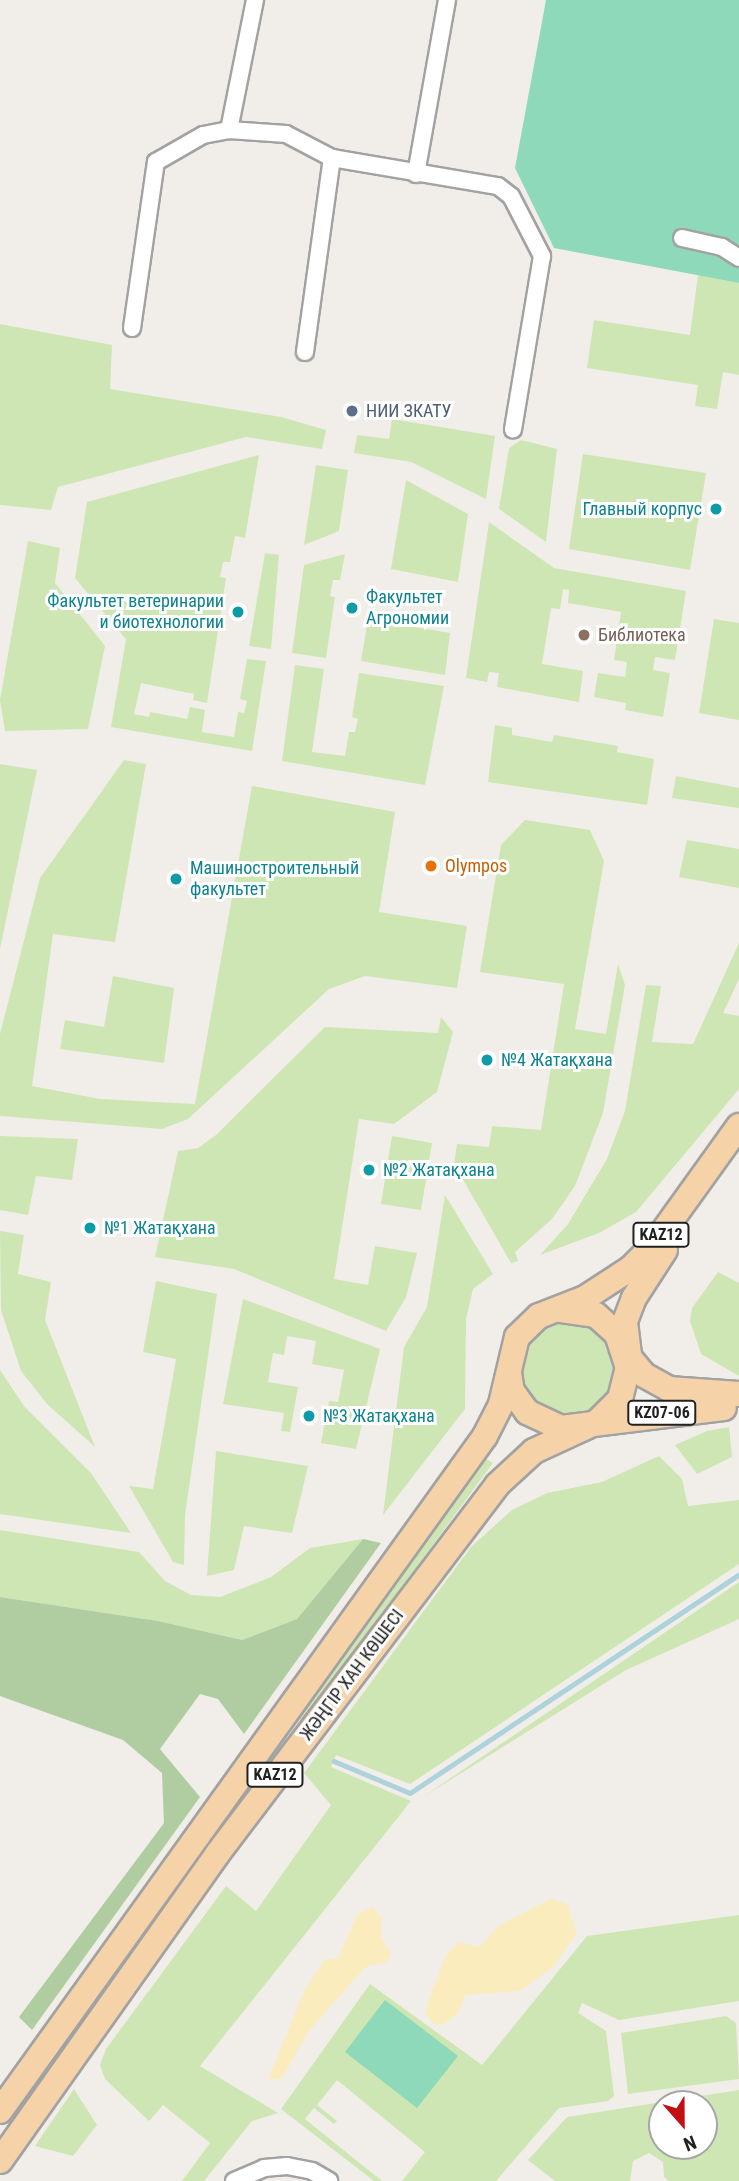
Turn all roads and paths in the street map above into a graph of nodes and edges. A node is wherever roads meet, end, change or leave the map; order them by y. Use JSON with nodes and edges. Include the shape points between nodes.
{"nodes":[{"id":1,"x":255,"y":0,"type":"edge"},
{"id":2,"x":447,"y":0,"type":"edge"},
{"id":3,"x":229,"y":130,"type":"junction"},
{"id":4,"x":332,"y":158,"type":"junction"},
{"id":5,"x":416,"y":174,"type":"junction"},
{"id":6,"x":682,"y":238,"type":"dead end"},
{"id":7,"x":739,"y":258,"type":"edge"},
{"id":8,"x":132,"y":328,"type":"dead end"},
{"id":9,"x":305,"y":352,"type":"dead end"},
{"id":10,"x":513,"y":430,"type":"dead end"},
{"id":11,"x":739,"y":1126,"type":"edge"},
{"id":12,"x":739,"y":1147,"type":"edge"},
{"id":13,"x":553,"y":1311,"type":"junction"},
{"id":14,"x":624,"y":1347,"type":"junction"},
{"id":15,"x":508,"y":1366,"type":"junction"},
{"id":16,"x":739,"y":1394,"type":"edge"},
{"id":17,"x":739,"y":1407,"type":"edge"},
{"id":18,"x":586,"y":1426,"type":"junction"},
{"id":19,"x":0,"y":2111,"type":"edge"},
{"id":20,"x":0,"y":2161,"type":"edge"},
{"id":21,"x":234,"y":2181,"type":"edge"},
{"id":22,"x":329,"y":2181,"type":"edge"}],
"edges":[{"from":1,"to":3,"type":"street"},
{"from":2,"to":5,"type":"street"},
{"from":3,"to":4,"type":"street","via":[[286,135]]},
{"from":3,"to":8,"type":"street","via":[[203,135],[156,162]]},
{"from":4,"to":5,"type":"street"},
{"from":4,"to":9,"type":"street"},
{"from":5,"to":10,"type":"street","via":[[498,186],[511,196],[542,256]]},
{"from":6,"to":7,"type":"street","via":[[722,247]]},
{"from":11,"to":13,"type":"main road","name":"ЖӘҢГІР ХАН КӨШЕСІ","number":"KAZ12","via":[[652,1247],[610,1283]]},
{"from":12,"to":14,"type":"main road","name":"ЖӘҢГІР ХАН КӨШЕСІ","number":"KAZ12","via":[[634,1298],[625,1322]]},
{"from":13,"to":14,"type":"main road","via":[[582,1310],[596,1315]]},
{"from":13,"to":15,"type":"main road","name":"ЖӘҢГІР ХАН КӨШЕСІ","number":"KAZ12","via":[[522,1331]]},
{"from":14,"to":16,"type":"main road","number":"KZ07-06","via":[[638,1369],[660,1385],[693,1393]]},
{"from":14,"to":18,"type":"main road","name":"ЖӘҢГІР ХАН КӨШЕСІ","number":"KAZ12","via":[[628,1368],[625,1390],[614,1408]]},
{"from":15,"to":18,"type":"main road","via":[[518,1402],[537,1420],[561,1428]]},
{"from":15,"to":19,"type":"main road","name":"ЖӘҢГІР ХАН КӨШЕСІ","number":"KAZ12","via":[[501,1404],[472,1455]]},
{"from":17,"to":18,"type":"main road","number":"KZ07-06","via":[[649,1414]]},
{"from":18,"to":20,"type":"main road","name":"ЖӘҢГІР ХАН КӨШЕСІ","number":"KAZ12","via":[[534,1451],[497,1485],[218,1853]]},
{"from":21,"to":22,"type":"street","via":[[264,2168],[288,2165]]}]}
